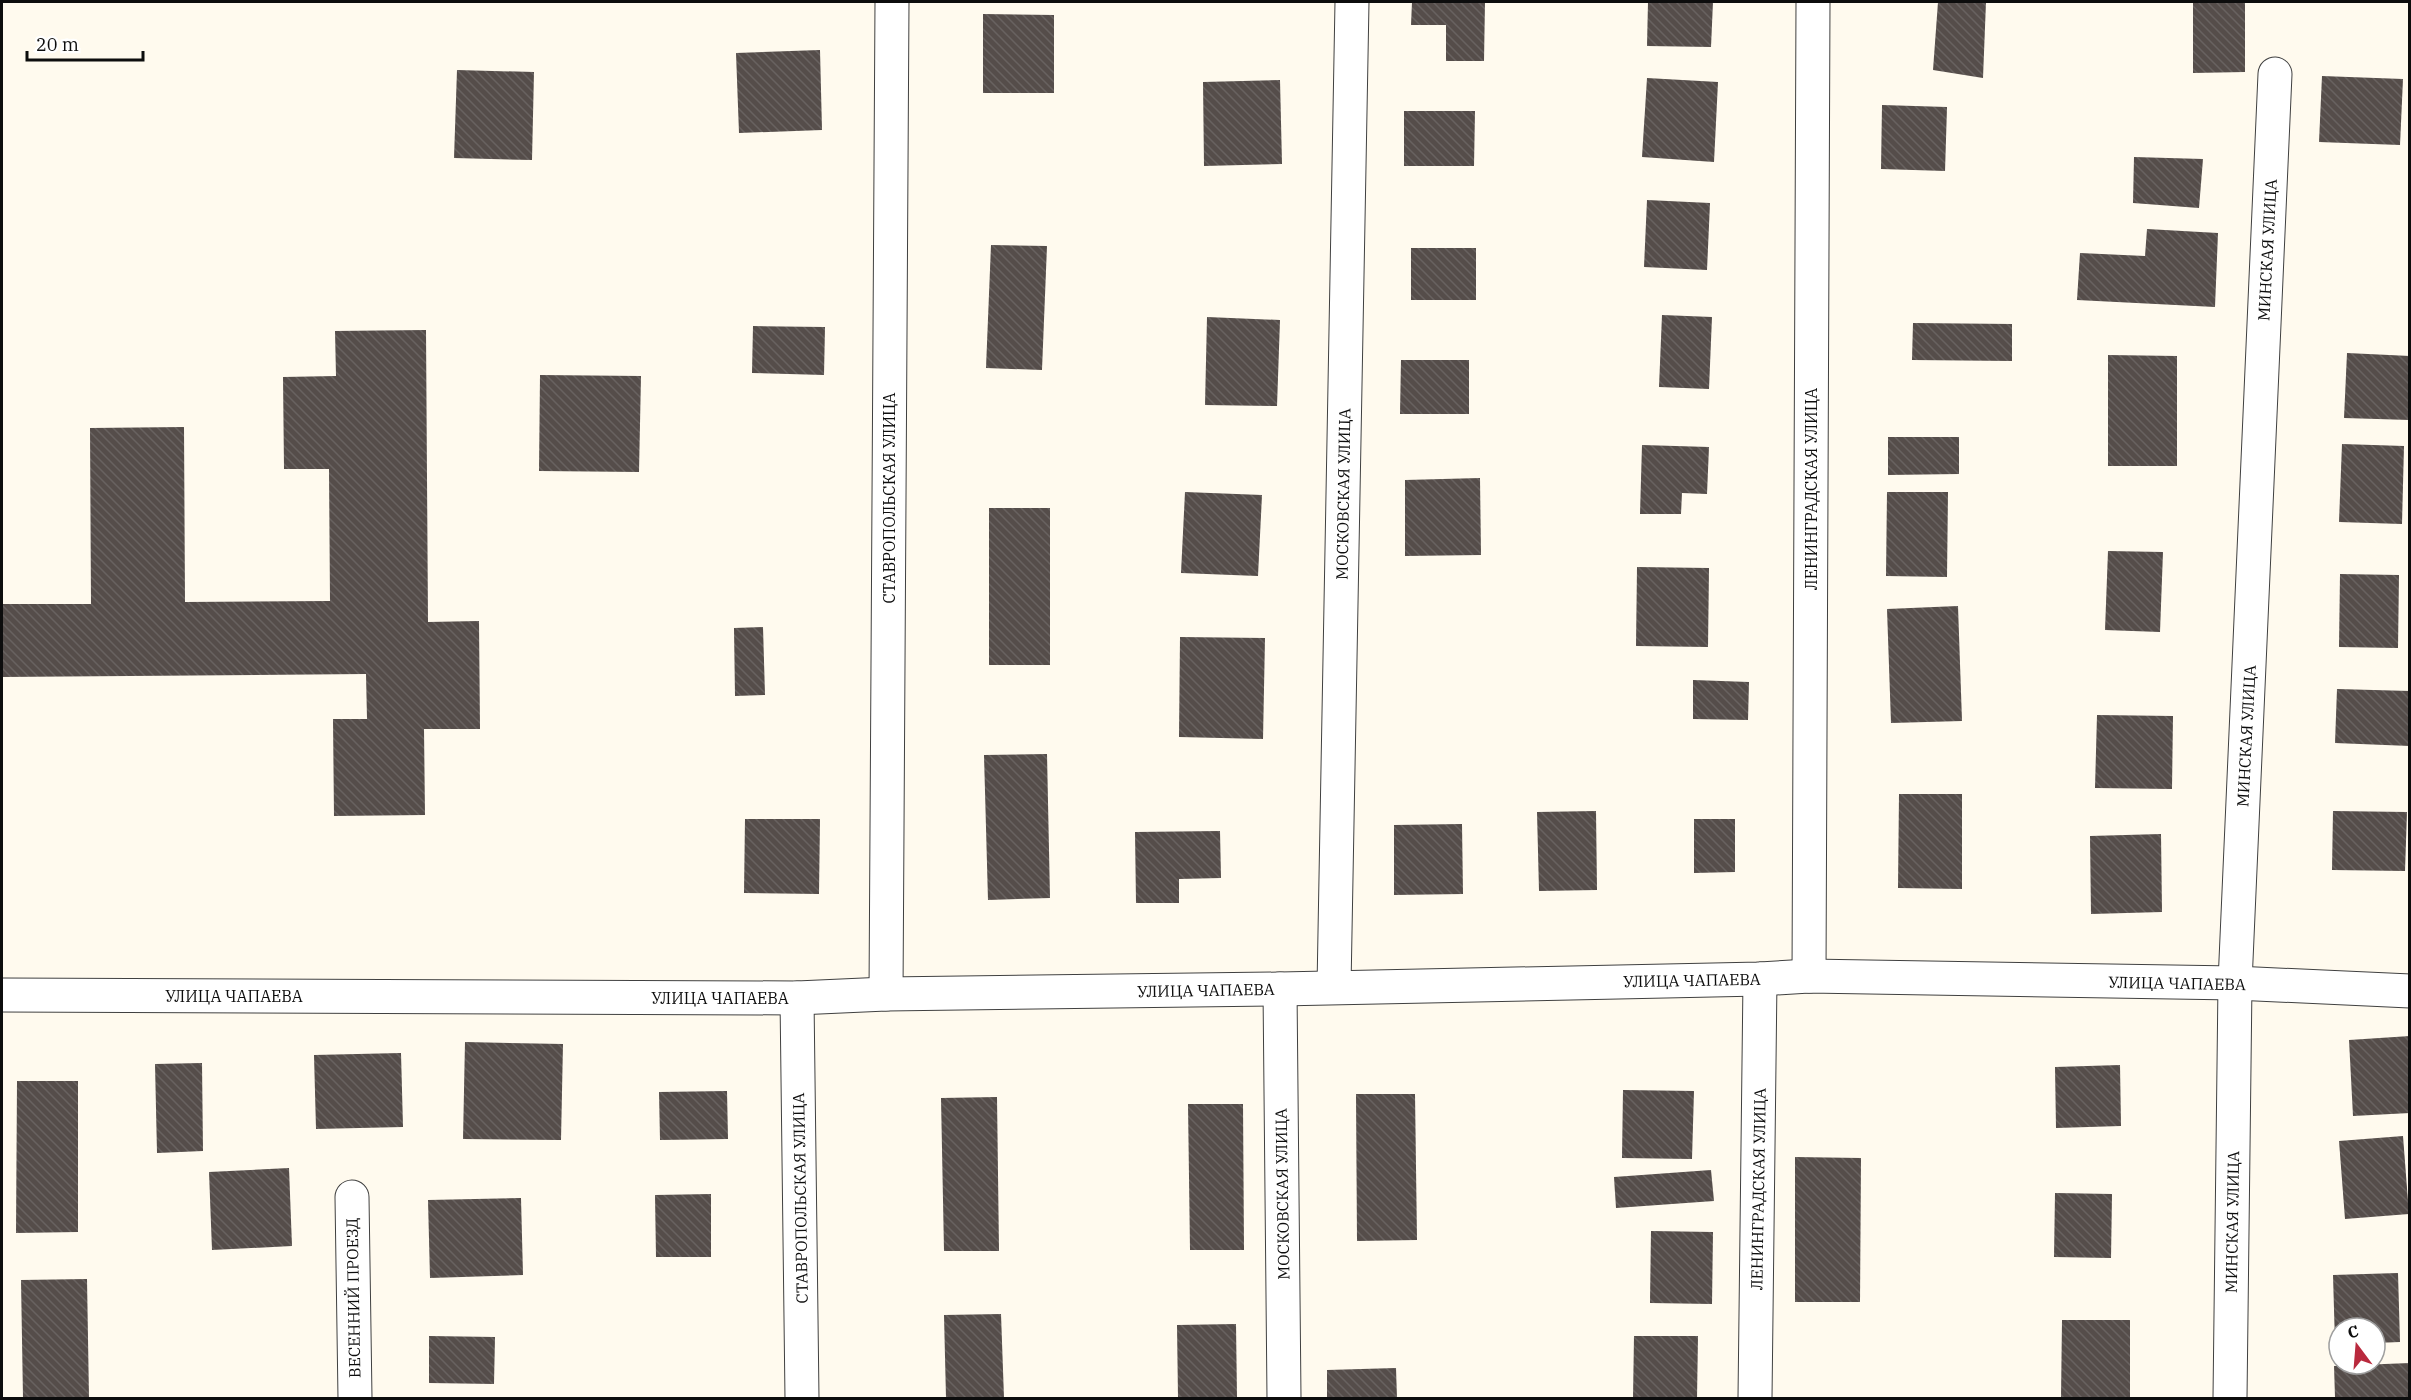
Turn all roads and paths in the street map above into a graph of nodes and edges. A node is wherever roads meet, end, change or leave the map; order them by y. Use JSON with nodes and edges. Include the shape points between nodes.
{"nodes":[{"id":1,"x":892,"y":2,"type":"edge"},
{"id":2,"x":1352,"y":2,"type":"edge"},
{"id":3,"x":1813,"y":2,"type":"edge"},
{"id":4,"x":2275,"y":74,"type":"dead end"},
{"id":5,"x":1809,"y":976,"type":"junction"},
{"id":6,"x":1760,"y":979,"type":"junction"},
{"id":7,"x":2235,"y":983,"type":"junction"},
{"id":8,"x":1334,"y":987,"type":"junction"},
{"id":9,"x":1280,"y":989,"type":"junction"},
{"id":10,"x":2409,"y":991,"type":"edge"},
{"id":11,"x":886,"y":994,"type":"junction"},
{"id":12,"x":2,"y":995,"type":"edge"},
{"id":13,"x":797,"y":998,"type":"junction"},
{"id":14,"x":352,"y":1197,"type":"dead end"},
{"id":15,"x":355,"y":1398,"type":"edge"},
{"id":16,"x":802,"y":1398,"type":"edge"},
{"id":17,"x":1284,"y":1398,"type":"edge"},
{"id":18,"x":1755,"y":1398,"type":"edge"},
{"id":19,"x":2230,"y":1398,"type":"edge"}],
"edges":[{"from":1,"to":11,"type":"street","name":"СТАВРОПОЛЬСКАЯ УЛИЦА"},
{"from":2,"to":8,"type":"street","name":"МОСКОВСКАЯ УЛИЦА"},
{"from":3,"to":5,"type":"street","name":"ЛЕНИНГРАДСКАЯ УЛИЦА"},
{"from":4,"to":7,"type":"street","name":"МИНСКАЯ УЛИЦА"},
{"from":5,"to":6,"type":"street","name":"УЛИЦА ЧАПАЕВА"},
{"from":5,"to":7,"type":"street","name":"УЛИЦА ЧАПАЕВА"},
{"from":6,"to":8,"type":"street","name":"УЛИЦА ЧАПАЕВА"},
{"from":6,"to":18,"type":"street","name":"ЛЕНИНГРАДСКАЯ УЛИЦА"},
{"from":7,"to":10,"type":"street","name":"УЛИЦА ЧАПАЕВА"},
{"from":7,"to":19,"type":"street","name":"МИНСКАЯ УЛИЦА"},
{"from":8,"to":9,"type":"street","name":"УЛИЦА ЧАПАЕВА"},
{"from":9,"to":11,"type":"street","name":"УЛИЦА ЧАПАЕВА"},
{"from":9,"to":17,"type":"street","name":"МОСКОВСКАЯ УЛИЦА"},
{"from":11,"to":13,"type":"street","name":"УЛИЦА ЧАПАЕВА"},
{"from":12,"to":13,"type":"street","name":"УЛИЦА ЧАПАЕВА"},
{"from":13,"to":16,"type":"street","name":"СТАВРОПОЛЬСКАЯ УЛИЦА"},
{"from":14,"to":15,"type":"street","name":"ВЕСЕННИЙ ПРОЕЗД"}]}
